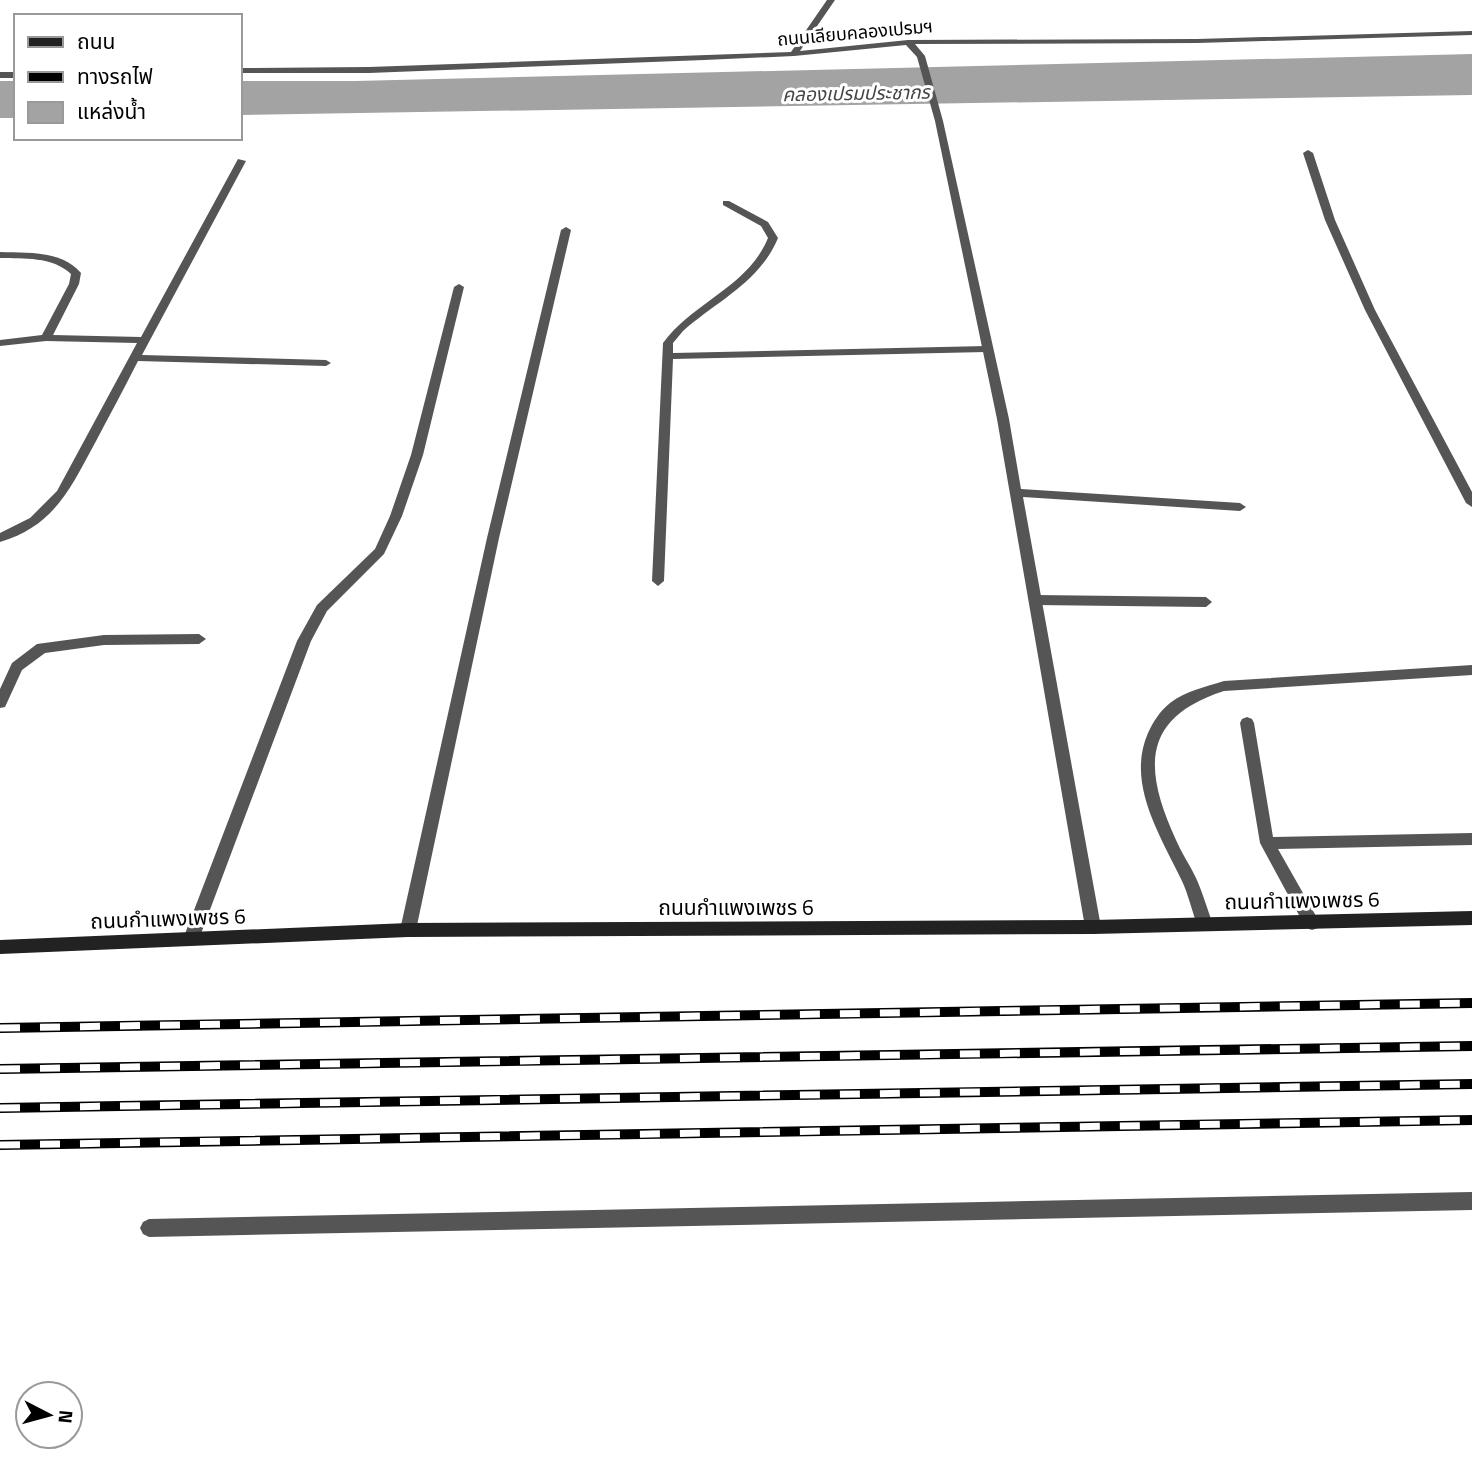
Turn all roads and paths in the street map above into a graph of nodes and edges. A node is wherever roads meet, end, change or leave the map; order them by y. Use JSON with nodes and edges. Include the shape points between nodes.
{"nodes":[{"id":1,"x":831,"y":0,"type":"edge"},
{"id":2,"x":1472,"y":33,"type":"edge"},
{"id":3,"x":908,"y":42,"type":"junction"},
{"id":4,"x":794,"y":54,"type":"junction"},
{"id":5,"x":242,"y":71,"type":"edge"},
{"id":6,"x":1308,"y":153,"type":"dead end"},
{"id":7,"x":241,"y":161,"type":"dead end"},
{"id":8,"x":726,"y":203,"type":"dead end"},
{"id":9,"x":566,"y":230,"type":"dead end"},
{"id":10,"x":0,"y":255,"type":"edge"},
{"id":11,"x":459,"y":287,"type":"dead end"},
{"id":12,"x":46,"y":338,"type":"junction"},
{"id":13,"x":142,"y":340,"type":"junction"},
{"id":14,"x":0,"y":343,"type":"edge"},
{"id":15,"x":986,"y":349,"type":"junction"},
{"id":16,"x":667,"y":356,"type":"junction"},
{"id":17,"x":135,"y":358,"type":"junction"},
{"id":18,"x":326,"y":363,"type":"dead end"},
{"id":19,"x":1017,"y":493,"type":"junction"},
{"id":20,"x":1472,"y":503,"type":"edge"},
{"id":21,"x":1240,"y":507,"type":"dead end"},
{"id":22,"x":0,"y":538,"type":"edge"},
{"id":23,"x":658,"y":582,"type":"dead end"},
{"id":24,"x":1035,"y":600,"type":"junction"},
{"id":25,"x":1206,"y":602,"type":"dead end"},
{"id":26,"x":199,"y":639,"type":"dead end"},
{"id":27,"x":1472,"y":670,"type":"edge"},
{"id":28,"x":0,"y":703,"type":"edge"},
{"id":29,"x":1247,"y":723,"type":"dead end"},
{"id":30,"x":1472,"y":839,"type":"edge"},
{"id":31,"x":1267,"y":843,"type":"junction"},
{"id":32,"x":1472,"y":918,"type":"edge"},
{"id":33,"x":1312,"y":923,"type":"junction"},
{"id":34,"x":1205,"y":924,"type":"junction"},
{"id":35,"x":1093,"y":927,"type":"junction"},
{"id":36,"x":408,"y":930,"type":"junction"},
{"id":37,"x":191,"y":939,"type":"junction"},
{"id":38,"x":0,"y":947,"type":"edge"},
{"id":39,"x":1472,"y":1201,"type":"edge"},
{"id":40,"x":149,"y":1228,"type":"dead end"}],
"edges":[{"from":1,"to":4,"type":"street"},
{"from":2,"to":3,"type":"street","name":"ถนนเลียบคลองเปรมฯ"},
{"from":3,"to":4,"type":"street","name":"ถนนเลียบคลองเปรมฯ"},
{"from":3,"to":15,"type":"street","via":[[921,57],[939,121]]},
{"from":4,"to":5,"type":"street","name":"ถนนเลียบคลองเปรมฯ"},
{"from":6,"to":20,"type":"street","via":[[1330,220],[1370,310]]},
{"from":7,"to":13,"type":"street"},
{"from":8,"to":16,"type":"street","via":[[765,225],[773,238],[770,250],[760,264],[676,331]]},
{"from":9,"to":36,"type":"street"},
{"from":10,"to":12,"type":"street","via":[[59,260],[76,273]]},
{"from":11,"to":37,"type":"street","via":[[417,455],[396,516],[380,551],[322,608],[304,641]]},
{"from":12,"to":13,"type":"street"},
{"from":12,"to":14,"type":"street"},
{"from":13,"to":17,"type":"street"},
{"from":15,"to":16,"type":"street"},
{"from":15,"to":19,"type":"street"},
{"from":16,"to":23,"type":"street"},
{"from":17,"to":18,"type":"street"},
{"from":17,"to":22,"type":"street","via":[[62,493],[22,531]]},
{"from":19,"to":21,"type":"street"},
{"from":19,"to":24,"type":"street"},
{"from":24,"to":25,"type":"street"},
{"from":24,"to":35,"type":"street"},
{"from":26,"to":28,"type":"street","via":[[104,640],[41,648],[17,667]]},
{"from":27,"to":34,"type":"street","via":[[1224,686],[1195,694],[1167,713],[1151,736],[1152,794]]},
{"from":29,"to":31,"type":"street"},
{"from":30,"to":31,"type":"street"},
{"from":31,"to":33,"type":"street"},
{"from":32,"to":33,"type":"main road","name":"ถนนกำแพงเพชร 6"},
{"from":33,"to":34,"type":"main road","name":"ถนนกำแพงเพชร 6"},
{"from":34,"to":35,"type":"main road","name":"ถนนกำแพงเพชร 6"},
{"from":35,"to":36,"type":"main road","name":"ถนนกำแพงเพชร 6"},
{"from":36,"to":37,"type":"main road","name":"ถนนกำแพงเพชร 6"},
{"from":37,"to":38,"type":"main road","name":"ถนนกำแพงเพชร 6"},
{"from":39,"to":40,"type":"street"}]}
